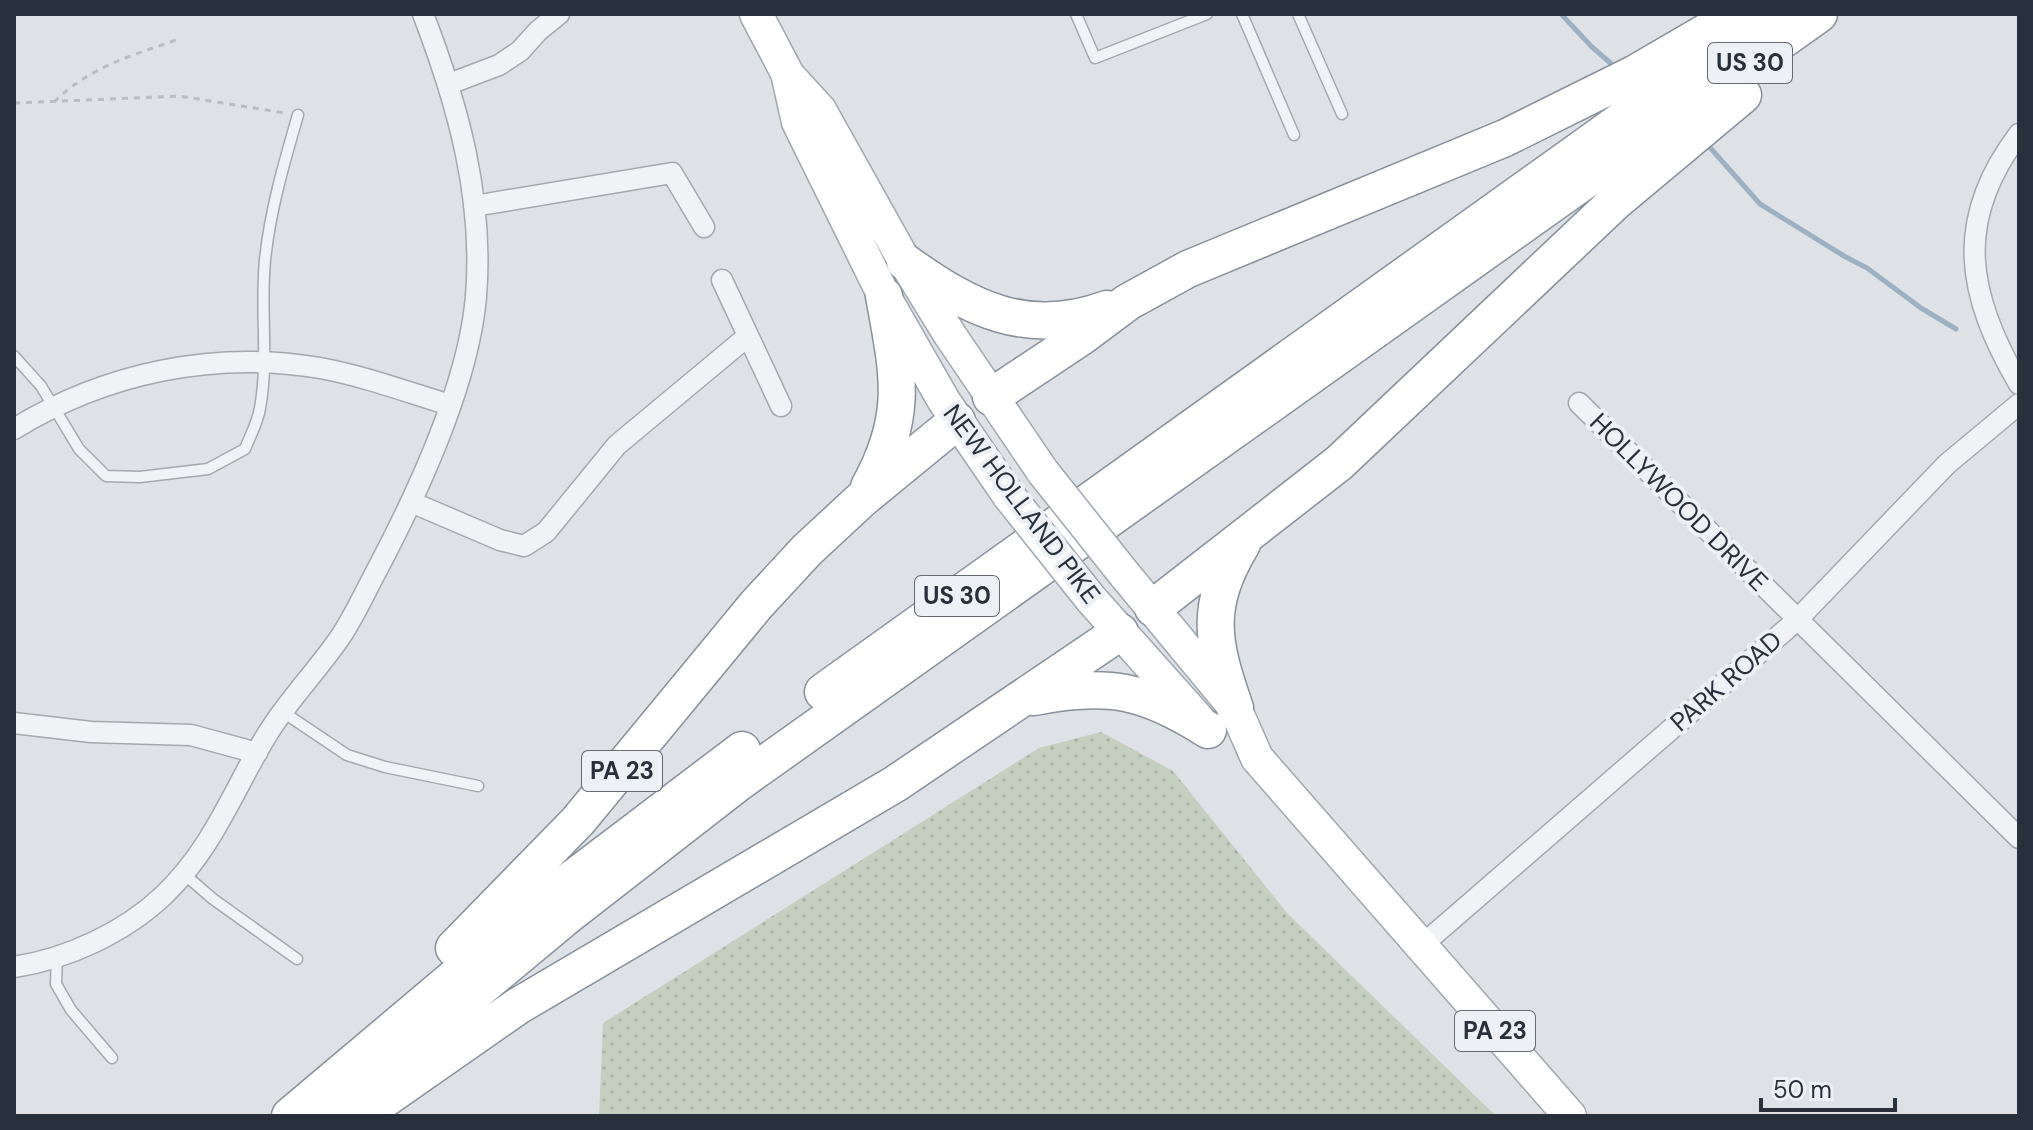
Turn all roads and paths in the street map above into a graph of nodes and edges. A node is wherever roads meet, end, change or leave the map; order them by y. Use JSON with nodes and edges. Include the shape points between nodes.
{"nodes":[{"id":1,"x":423,"y":14,"type":"edge"},
{"id":2,"x":559,"y":14,"type":"edge"},
{"id":3,"x":756,"y":14,"type":"edge"},
{"id":4,"x":1076,"y":14,"type":"edge"},
{"id":5,"x":1207,"y":14,"type":"edge"},
{"id":6,"x":1242,"y":14,"type":"edge"},
{"id":7,"x":1298,"y":14,"type":"edge"},
{"id":8,"x":1738,"y":14,"type":"edge"},
{"id":9,"x":1770,"y":14,"type":"edge"},
{"id":10,"x":1819,"y":14,"type":"edge"},
{"id":11,"x":1846,"y":14,"type":"edge"},
{"id":12,"x":179,"y":39,"type":"dead end"},
{"id":13,"x":787,"y":73,"type":"junction"},
{"id":14,"x":449,"y":84,"type":"junction"},
{"id":15,"x":54,"y":102,"type":"junction"},
{"id":16,"x":14,"y":103,"type":"edge"},
{"id":17,"x":1662,"y":106,"type":"junction"},
{"id":18,"x":1342,"y":114,"type":"dead end"},
{"id":19,"x":298,"y":115,"type":"joint"},
{"id":20,"x":2019,"y":134,"type":"edge"},
{"id":21,"x":1294,"y":135,"type":"dead end"},
{"id":22,"x":474,"y":206,"type":"junction"},
{"id":23,"x":704,"y":227,"type":"dead end"},
{"id":24,"x":905,"y":262,"type":"junction"},
{"id":25,"x":722,"y":280,"type":"dead end"},
{"id":26,"x":884,"y":296,"type":"junction"},
{"id":27,"x":1128,"y":302,"type":"junction"},
{"id":28,"x":748,"y":336,"type":"junction"},
{"id":29,"x":14,"y":356,"type":"edge"},
{"id":30,"x":265,"y":363,"type":"junction"},
{"id":31,"x":2019,"y":384,"type":"edge"},
{"id":32,"x":991,"y":397,"type":"junction"},
{"id":33,"x":1579,"y":403,"type":"dead end"},
{"id":34,"x":2019,"y":404,"type":"edge"},
{"id":35,"x":450,"y":405,"type":"junction"},
{"id":36,"x":52,"y":406,"type":"junction"},
{"id":37,"x":781,"y":406,"type":"dead end"},
{"id":38,"x":957,"y":421,"type":"junction"},
{"id":39,"x":14,"y":429,"type":"edge"},
{"id":40,"x":862,"y":499,"type":"junction"},
{"id":41,"x":411,"y":502,"type":"junction"},
{"id":42,"x":1247,"y":535,"type":"junction"},
{"id":43,"x":1153,"y":608,"type":"junction"},
{"id":44,"x":1797,"y":620,"type":"junction"},
{"id":45,"x":1120,"y":632,"type":"junction"},
{"id":46,"x":1024,"y":698,"type":"junction"},
{"id":47,"x":283,"y":712,"type":"junction"},
{"id":48,"x":1222,"y":719,"type":"junction"},
{"id":49,"x":14,"y":723,"type":"edge"},
{"id":50,"x":257,"y":753,"type":"junction"},
{"id":51,"x":478,"y":786,"type":"dead end"},
{"id":52,"x":2019,"y":838,"type":"edge"},
{"id":53,"x":184,"y":874,"type":"junction"},
{"id":54,"x":1421,"y":946,"type":"junction"},
{"id":55,"x":57,"y":956,"type":"junction"},
{"id":56,"x":297,"y":959,"type":"dead end"},
{"id":57,"x":14,"y":967,"type":"edge"},
{"id":58,"x":112,"y":1058,"type":"dead end"},
{"id":59,"x":279,"y":1116,"type":"edge"},
{"id":60,"x":290,"y":1116,"type":"edge"},
{"id":61,"x":337,"y":1116,"type":"edge"},
{"id":62,"x":361,"y":1116,"type":"edge"},
{"id":63,"x":1570,"y":1116,"type":"edge"}],
"edges":[{"from":1,"to":14,"type":"street"},
{"from":2,"to":14,"type":"street","via":[[499,65]]},
{"from":3,"to":13,"type":"main road","name":"NEW HOLLAND PIKE"},
{"from":4,"to":5,"type":"lane","via":[[1095,58]]},
{"from":6,"to":21,"type":"lane"},
{"from":7,"to":18,"type":"lane"},
{"from":8,"to":17,"type":"highway"},
{"from":9,"to":17,"type":"highway","number":"US 30"},
{"from":10,"to":17,"type":"highway","number":"US 30"},
{"from":11,"to":17,"type":"highway"},
{"from":12,"to":15,"type":"path","via":[[105,65]]},
{"from":13,"to":24,"type":"main road","name":"NEW HOLLAND PIKE","via":[[820,110]]},
{"from":13,"to":26,"type":"main road","name":"NEW HOLLAND PIKE","via":[[798,122]]},
{"from":14,"to":22,"type":"street"},
{"from":15,"to":16,"type":"path"},
{"from":15,"to":19,"type":"path","via":[[179,96]]},
{"from":17,"to":27,"type":"highway","via":[[1455,160],[1217,256]]},
{"from":17,"to":42,"type":"highway","via":[[1615,202],[1339,463]]},
{"from":17,"to":60,"type":"highway","number":"US 30","via":[[652,816]]},
{"from":17,"to":61,"type":"highway","number":"US 30","via":[[738,783],[467,999]]},
{"from":19,"to":30,"type":"lane","via":[[265,259]]},
{"from":20,"to":31,"type":"street","via":[[1987,189],[1974,241],[1976,284],[1986,319]]},
{"from":22,"to":23,"type":"street","via":[[672,173]]},
{"from":22,"to":35,"type":"street","via":[[476,298]]},
{"from":24,"to":27,"type":"highway","via":[[973,306],[1022,320],[1080,317]]},
{"from":24,"to":32,"type":"main road","name":"NEW HOLLAND PIKE"},
{"from":25,"to":28,"type":"street"},
{"from":26,"to":38,"type":"main road","name":"NEW HOLLAND PIKE"},
{"from":26,"to":40,"type":"highway","via":[[898,405],[886,454]]},
{"from":27,"to":32,"type":"highway"},
{"from":28,"to":37,"type":"street"},
{"from":28,"to":41,"type":"street","via":[[617,445],[546,532],[524,546]]},
{"from":29,"to":36,"type":"lane"},
{"from":30,"to":35,"type":"street","via":[[359,377]]},
{"from":30,"to":36,"type":"street","via":[[175,367]]},
{"from":30,"to":36,"type":"lane","via":[[260,412],[245,449],[208,469],[106,476],[79,449]]},
{"from":32,"to":38,"type":"main road","number":"PA 23"},
{"from":32,"to":43,"type":"main road","name":"NEW HOLLAND PIKE","number":"PA 23","bridge":true,"via":[[1043,472]]},
{"from":33,"to":44,"type":"street","name":"HOLLYWOOD DRIVE"},
{"from":34,"to":44,"type":"street","name":"PARK ROAD","via":[[1947,464]]},
{"from":35,"to":41,"type":"street"},
{"from":36,"to":39,"type":"street"},
{"from":38,"to":40,"type":"highway","number":"PA 23"},
{"from":38,"to":45,"type":"main road","name":"NEW HOLLAND PIKE","bridge":true,"via":[[1009,496]]},
{"from":40,"to":59,"type":"highway","number":"PA 23","via":[[765,595],[540,862]]},
{"from":41,"to":47,"type":"street","via":[[341,636]]},
{"from":42,"to":43,"type":"highway"},
{"from":42,"to":48,"type":"highway","via":[[1222,585],[1214,626]]},
{"from":43,"to":45,"type":"main road"},
{"from":43,"to":48,"type":"main road","name":"NEW HOLLAND PIKE","number":"PA 23"},
{"from":44,"to":52,"type":"street","name":"HOLLYWOOD DRIVE"},
{"from":44,"to":54,"type":"street","name":"PARK ROAD"},
{"from":45,"to":46,"type":"highway"},
{"from":45,"to":48,"type":"main road","name":"NEW HOLLAND PIKE"},
{"from":46,"to":48,"type":"highway","via":[[1074,689],[1118,691]]},
{"from":46,"to":62,"type":"highway","via":[[817,832],[518,1006]]},
{"from":47,"to":50,"type":"street"},
{"from":47,"to":51,"type":"lane","via":[[347,755]]},
{"from":48,"to":54,"type":"main road","name":"NEW HOLLAND PIKE","number":"PA 23"},
{"from":49,"to":50,"type":"street","via":[[191,735]]},
{"from":50,"to":53,"type":"street","via":[[222,821]]},
{"from":53,"to":55,"type":"street","via":[[123,926]]},
{"from":53,"to":56,"type":"lane"},
{"from":54,"to":63,"type":"main road","name":"NEW HOLLAND PIKE","number":"PA 23"},
{"from":55,"to":57,"type":"street"},
{"from":55,"to":58,"type":"lane","via":[[56,984]]}]}
